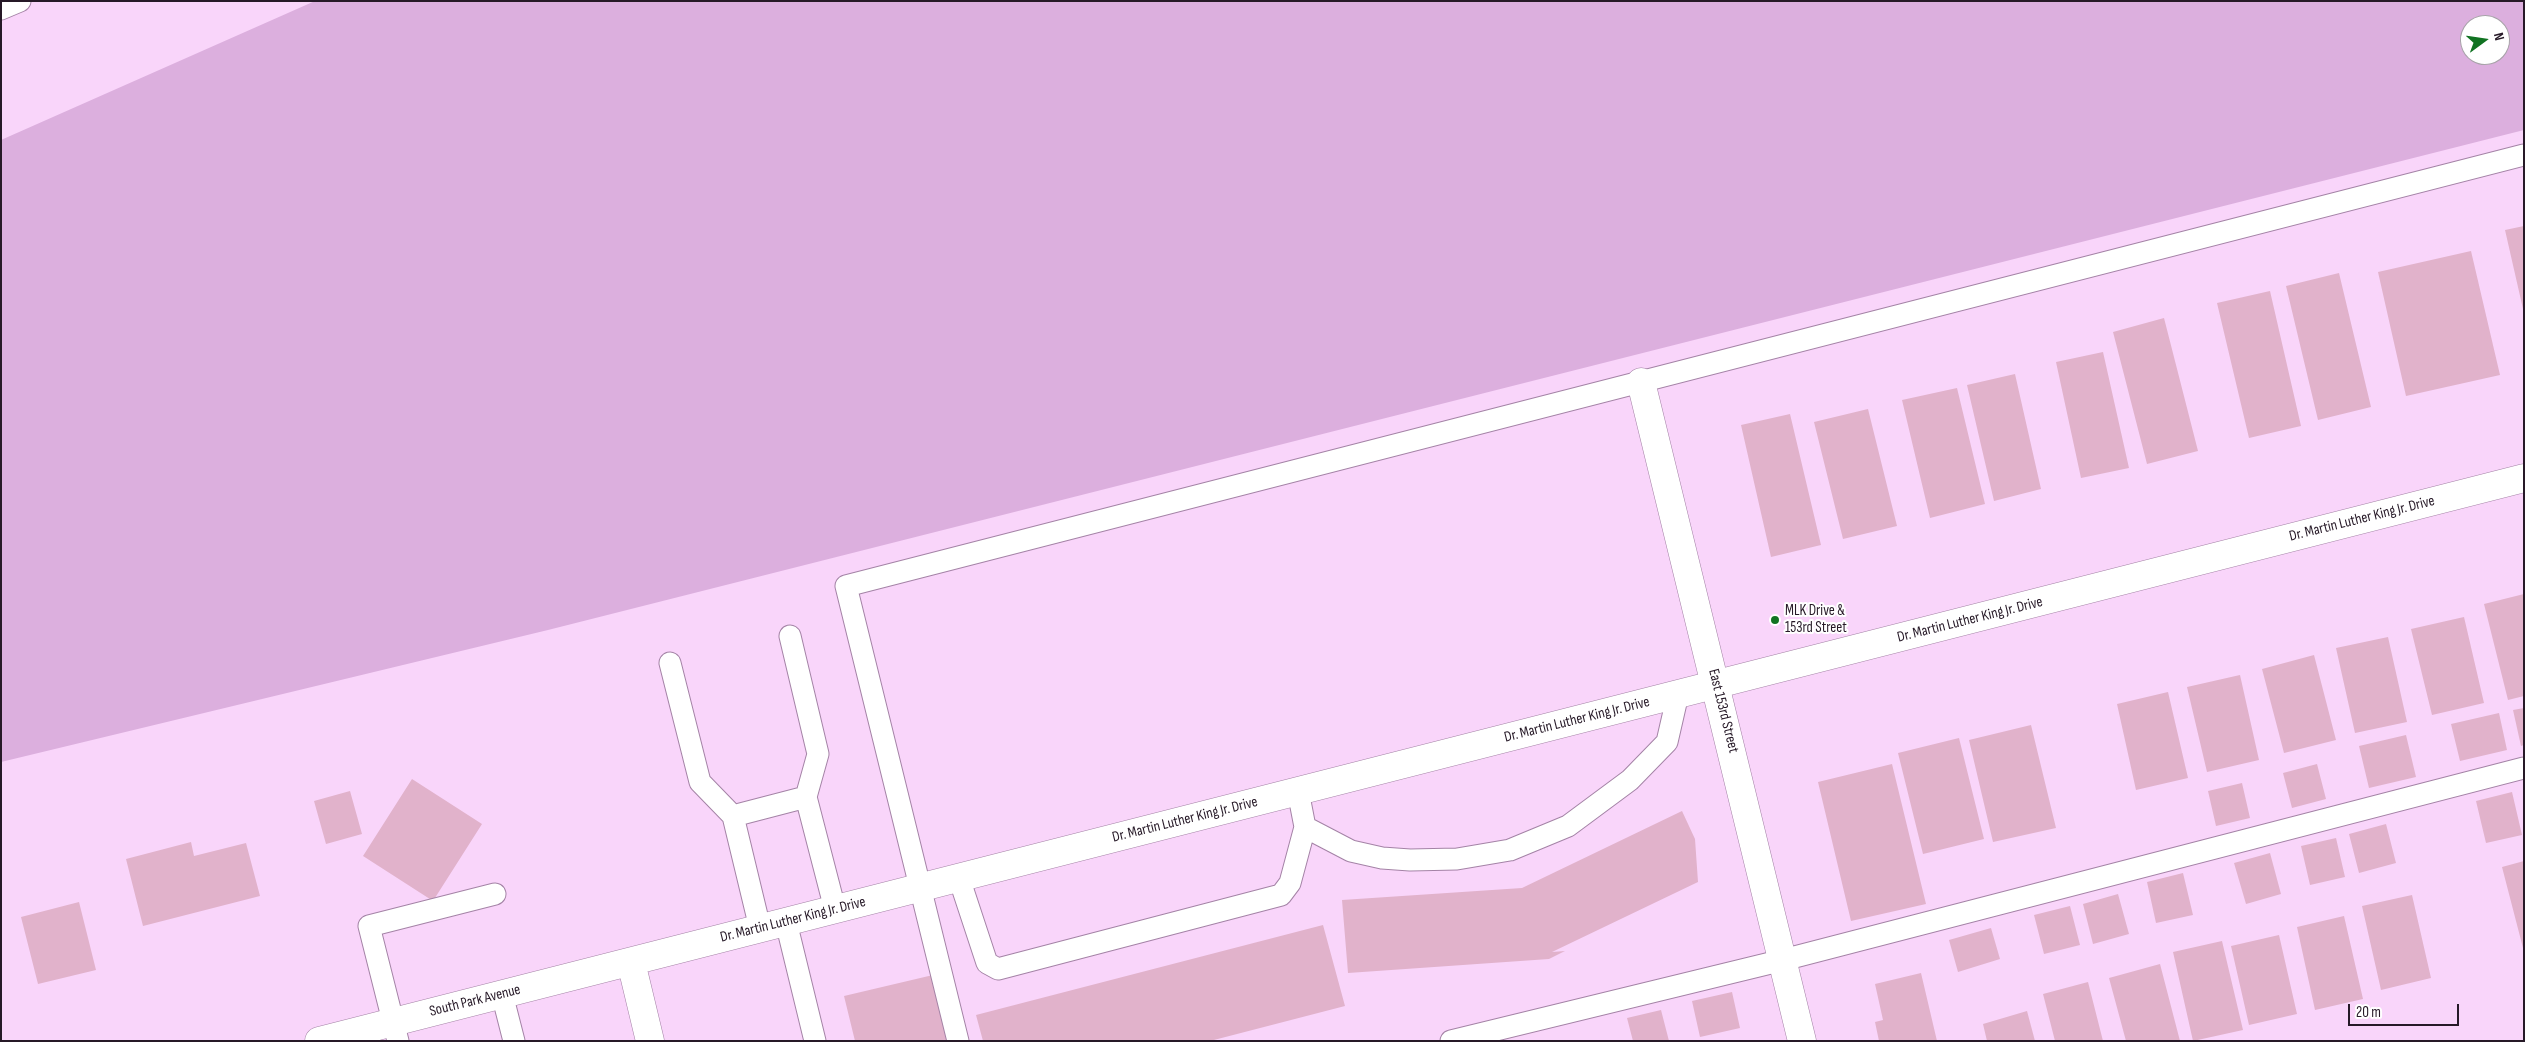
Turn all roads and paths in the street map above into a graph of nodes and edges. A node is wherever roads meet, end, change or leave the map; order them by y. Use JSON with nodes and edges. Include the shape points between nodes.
{"nodes":[{"id":1,"x":20,"y":1,"type":"edge"},
{"id":2,"x":1,"y":9,"type":"edge"},
{"id":3,"x":2524,"y":155,"type":"edge"},
{"id":4,"x":1641,"y":382,"type":"junction"},
{"id":5,"x":2524,"y":478,"type":"edge"},
{"id":6,"x":790,"y":636,"type":"dead end"},
{"id":7,"x":670,"y":663,"type":"dead end"},
{"id":8,"x":1716,"y":684,"type":"junction"},
{"id":9,"x":1678,"y":694,"type":"junction"},
{"id":10,"x":2524,"y":768,"type":"edge"},
{"id":11,"x":1298,"y":791,"type":"junction"},
{"id":12,"x":806,"y":797,"type":"junction"},
{"id":13,"x":733,"y":816,"type":"junction"},
{"id":14,"x":1305,"y":827,"type":"junction"},
{"id":15,"x":959,"y":878,"type":"junction"},
{"id":16,"x":920,"y":888,"type":"junction"},
{"id":17,"x":495,"y":894,"type":"dead end"},
{"id":18,"x":835,"y":909,"type":"junction"},
{"id":19,"x":773,"y":925,"type":"junction"},
{"id":20,"x":1783,"y":960,"type":"junction"},
{"id":21,"x":631,"y":962,"type":"junction"},
{"id":22,"x":502,"y":994,"type":"junction"},
{"id":23,"x":395,"y":1031,"type":"edge"},
{"id":24,"x":319,"y":1041,"type":"edge"},
{"id":25,"x":514,"y":1041,"type":"edge"},
{"id":26,"x":650,"y":1041,"type":"edge"},
{"id":27,"x":815,"y":1041,"type":"edge"},
{"id":28,"x":958,"y":1041,"type":"edge"},
{"id":29,"x":1452,"y":1041,"type":"edge"},
{"id":30,"x":1802,"y":1041,"type":"edge"}],
"edges":[{"from":1,"to":2,"type":"lane"},
{"from":3,"to":4,"type":"lane"},
{"from":4,"to":8,"type":"street","name":"East 153rd Street"},
{"from":4,"to":16,"type":"lane","via":[[846,586]]},
{"from":5,"to":8,"type":"street","name":"Dr. Martin Luther King Jr. Drive"},
{"from":6,"to":12,"type":"lane","via":[[818,754]]},
{"from":7,"to":13,"type":"lane","via":[[700,782]]},
{"from":8,"to":9,"type":"street","name":"Dr. Martin Luther King Jr. Drive"},
{"from":8,"to":20,"type":"street","name":"East 153rd Street"},
{"from":9,"to":11,"type":"street","name":"Dr. Martin Luther King Jr. Drive"},
{"from":9,"to":14,"type":"lane","via":[[1667,742],[1630,780],[1568,826],[1510,850],[1457,859],[1382,858],[1351,852]]},
{"from":10,"to":20,"type":"lane"},
{"from":11,"to":14,"type":"lane"},
{"from":11,"to":15,"type":"street","name":"Dr. Martin Luther King Jr. Drive"},
{"from":12,"to":13,"type":"lane"},
{"from":12,"to":18,"type":"lane"},
{"from":13,"to":19,"type":"lane"},
{"from":14,"to":15,"type":"lane","via":[[1290,883],[1281,896],[998,969],[987,963]]},
{"from":15,"to":16,"type":"street","name":"Dr. Martin Luther King Jr. Drive"},
{"from":16,"to":18,"type":"street","name":"Dr. Martin Luther King Jr. Drive"},
{"from":16,"to":28,"type":"lane"},
{"from":17,"to":23,"type":"lane","via":[[369,926]]},
{"from":18,"to":19,"type":"street","name":"Dr. Martin Luther King Jr. Drive"},
{"from":19,"to":21,"type":"street","name":"Dr. Martin Luther King Jr. Drive"},
{"from":19,"to":27,"type":"lane"},
{"from":20,"to":29,"type":"lane"},
{"from":20,"to":30,"type":"street","name":"East 153rd Street"},
{"from":21,"to":22,"type":"street","name":"South Park Avenue"},
{"from":21,"to":26,"type":"street"},
{"from":22,"to":23,"type":"street","name":"South Park Avenue"},
{"from":22,"to":25,"type":"lane"},
{"from":23,"to":24,"type":"street","name":"South Park Avenue"}]}
